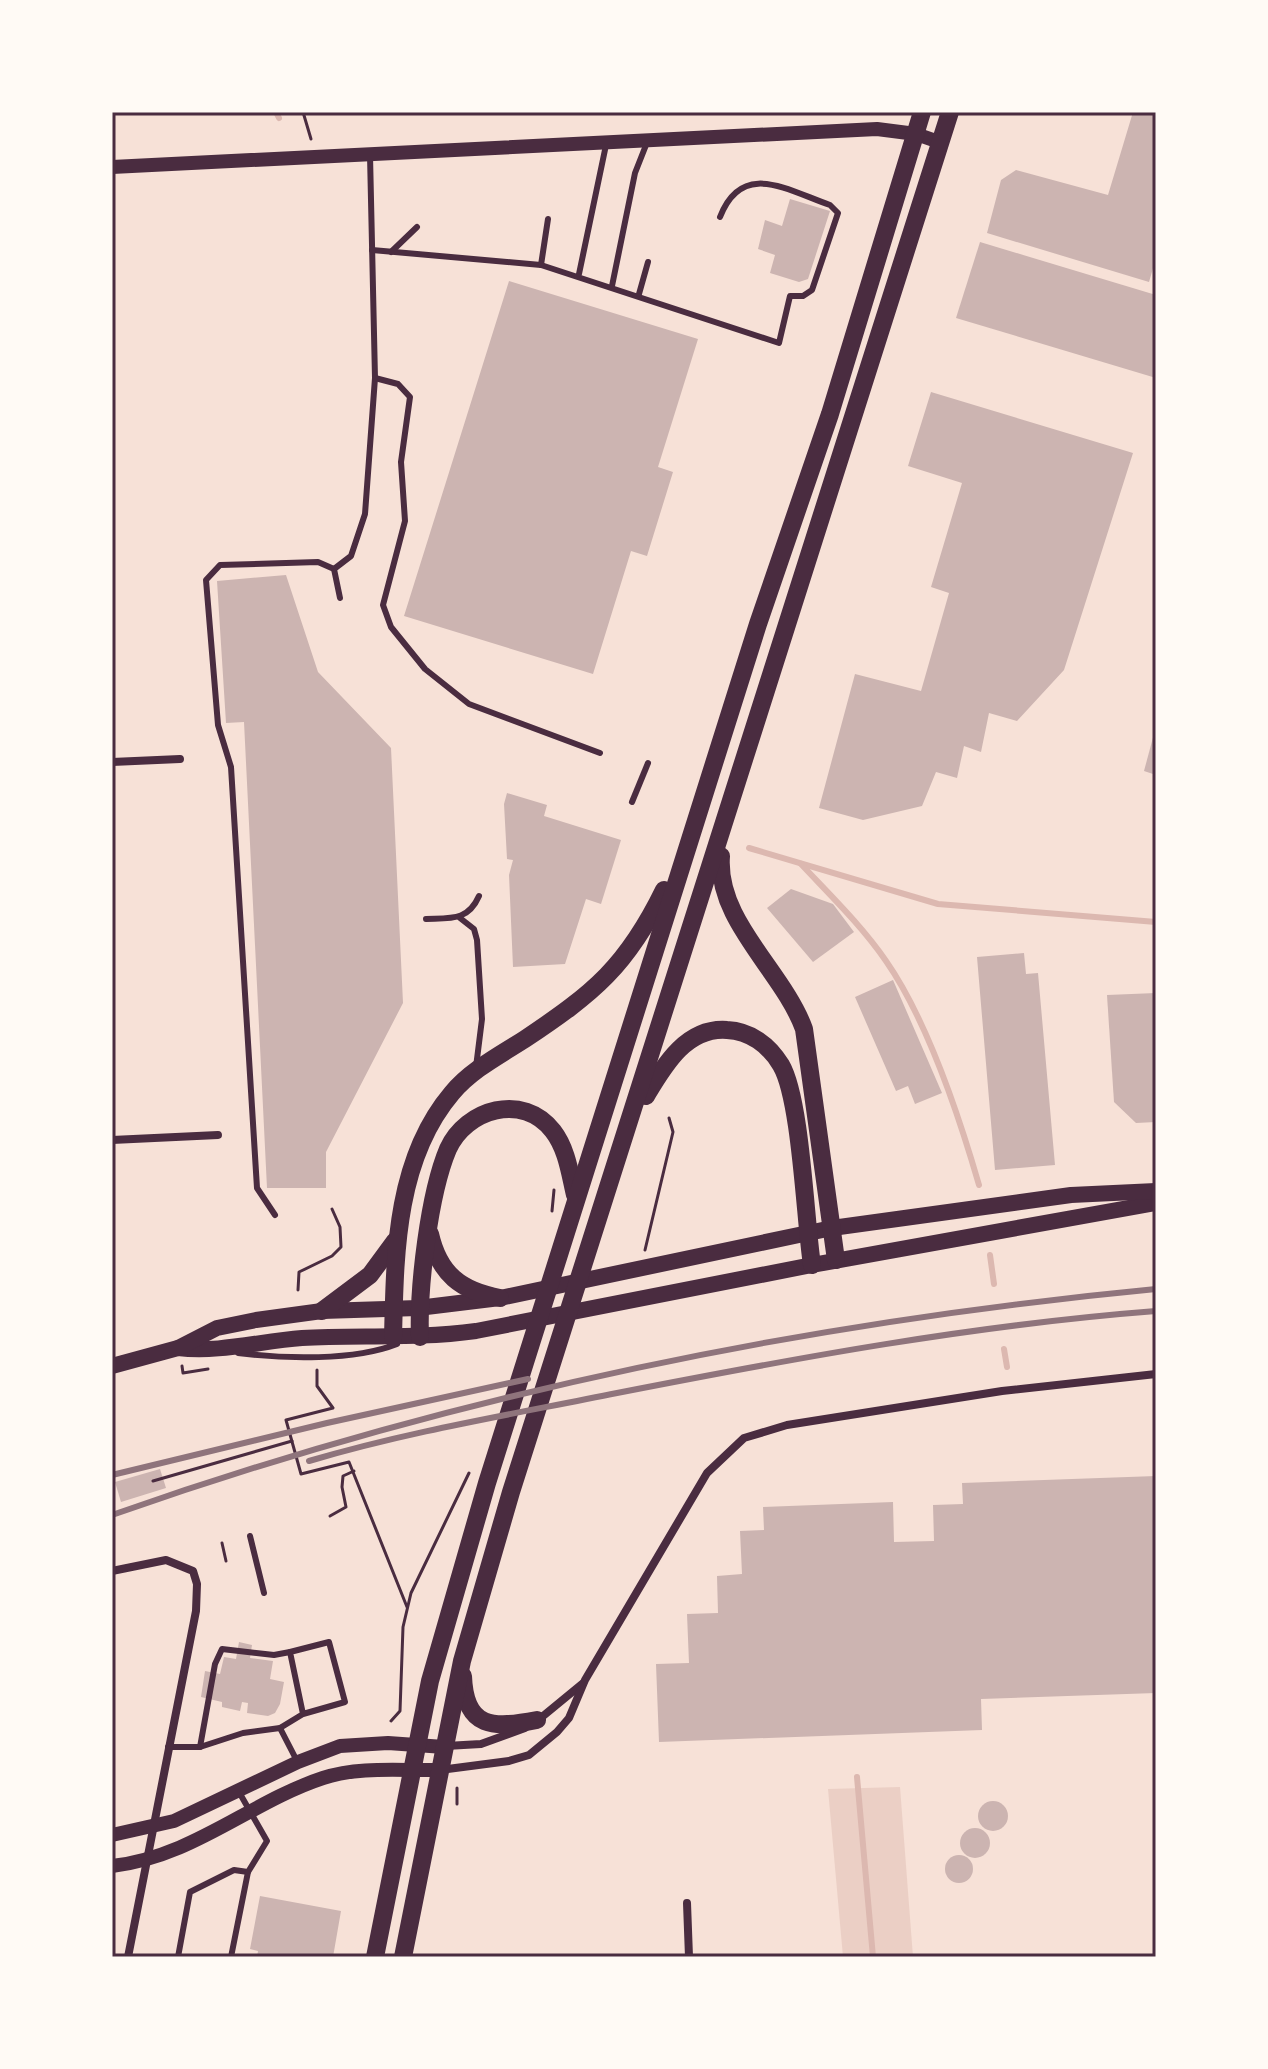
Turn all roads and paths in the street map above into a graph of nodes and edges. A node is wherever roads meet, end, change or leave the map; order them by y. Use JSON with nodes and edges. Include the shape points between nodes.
{"nodes":[{"id":1,"x":303,"y":112,"type":"edge"},
{"id":2,"x":922,"y":112,"type":"edge"},
{"id":3,"x":950,"y":112,"type":"edge"},
{"id":4,"x":916,"y":134,"type":"junction"},
{"id":5,"x":648,"y":140,"type":"junction"},
{"id":6,"x":939,"y":142,"type":"junction"},
{"id":7,"x":606,"y":143,"type":"junction"},
{"id":8,"x":370,"y":155,"type":"junction"},
{"id":9,"x":316,"y":157,"type":"junction"},
{"id":10,"x":112,"y":167,"type":"edge"},
{"id":11,"x":720,"y":217,"type":"dead end"},
{"id":12,"x":548,"y":219,"type":"dead end"},
{"id":13,"x":417,"y":227,"type":"dead end"},
{"id":14,"x":372,"y":250,"type":"junction"},
{"id":15,"x":391,"y":252,"type":"junction"},
{"id":16,"x":648,"y":262,"type":"dead end"},
{"id":17,"x":541,"y":265,"type":"junction"},
{"id":18,"x":579,"y":274,"type":"junction"},
{"id":19,"x":612,"y":286,"type":"junction"},
{"id":20,"x":639,"y":294,"type":"junction"},
{"id":21,"x":375,"y":378,"type":"junction"},
{"id":22,"x":334,"y":569,"type":"junction"},
{"id":23,"x":340,"y":598,"type":"dead end"},
{"id":24,"x":600,"y":753,"type":"dead end"},
{"id":25,"x":180,"y":759,"type":"dead end"},
{"id":26,"x":112,"y":762,"type":"edge"},
{"id":27,"x":648,"y":763,"type":"dead end"},
{"id":28,"x":632,"y":802,"type":"dead end"},
{"id":29,"x":722,"y":833,"type":"junction"},
{"id":30,"x":690,"y":838,"type":"junction"},
{"id":31,"x":479,"y":896,"type":"dead end"},
{"id":32,"x":460,"y":918,"type":"junction"},
{"id":33,"x":426,"y":919,"type":"dead end"},
{"id":34,"x":475,"y":1071,"type":"junction"},
{"id":35,"x":669,"y":1118,"type":"dead end"},
{"id":36,"x":627,"y":1128,"type":"junction"},
{"id":37,"x":218,"y":1135,"type":"dead end"},
{"id":38,"x":112,"y":1140,"type":"edge"},
{"id":39,"x":554,"y":1183,"type":"dead end"},
{"id":40,"x":1156,"y":1191,"type":"edge"},
{"id":41,"x":576,"y":1197,"type":"junction"},
{"id":42,"x":1156,"y":1203,"type":"edge"},
{"id":43,"x":332,"y":1209,"type":"dead end"},
{"id":44,"x":275,"y":1215,"type":"dead end"},
{"id":45,"x":550,"y":1221,"type":"dead end"},
{"id":46,"x":832,"y":1228,"type":"junction"},
{"id":47,"x":430,"y":1231,"type":"junction"},
{"id":48,"x":807,"y":1232,"type":"junction"},
{"id":49,"x":395,"y":1241,"type":"junction"},
{"id":50,"x":644,"y":1254,"type":"dead end"},
{"id":51,"x":836,"y":1260,"type":"junction"},
{"id":52,"x":812,"y":1265,"type":"junction"},
{"id":53,"x":298,"y":1290,"type":"dead end"},
{"id":54,"x":500,"y":1298,"type":"junction"},
{"id":55,"x":394,"y":1308,"type":"junction"},
{"id":56,"x":418,"y":1308,"type":"junction"},
{"id":57,"x":322,"y":1311,"type":"junction"},
{"id":58,"x":420,"y":1337,"type":"junction"},
{"id":59,"x":393,"y":1338,"type":"junction"},
{"id":60,"x":178,"y":1348,"type":"junction"},
{"id":61,"x":217,"y":1350,"type":"junction"},
{"id":62,"x":112,"y":1366,"type":"edge"},
{"id":63,"x":182,"y":1366,"type":"dead end"},
{"id":64,"x":305,"y":1367,"type":"dead end"},
{"id":65,"x":210,"y":1368,"type":"dead end"},
{"id":66,"x":1156,"y":1374,"type":"edge"},
{"id":67,"x":292,"y":1441,"type":"junction"},
{"id":68,"x":473,"y":1463,"type":"dead end"},
{"id":69,"x":354,"y":1471,"type":"junction"},
{"id":70,"x":153,"y":1481,"type":"dead end"},
{"id":71,"x":330,"y":1516,"type":"dead end"},
{"id":72,"x":250,"y":1536,"type":"dead end"},
{"id":73,"x":222,"y":1543,"type":"dead end"},
{"id":74,"x":226,"y":1561,"type":"dead end"},
{"id":75,"x":112,"y":1571,"type":"edge"},
{"id":76,"x":264,"y":1593,"type":"dead end"},
{"id":77,"x":407,"y":1607,"type":"junction"},
{"id":78,"x":290,"y":1652,"type":"junction"},
{"id":79,"x":462,"y":1661,"type":"junction"},
{"id":80,"x":585,"y":1680,"type":"junction"},
{"id":81,"x":303,"y":1714,"type":"junction"},
{"id":82,"x":537,"y":1720,"type":"junction"},
{"id":83,"x":391,"y":1721,"type":"dead end"},
{"id":84,"x":280,"y":1728,"type":"junction"},
{"id":85,"x":416,"y":1746,"type":"junction"},
{"id":86,"x":168,"y":1747,"type":"junction"},
{"id":87,"x":200,"y":1747,"type":"junction"},
{"id":88,"x":444,"y":1747,"type":"junction"},
{"id":89,"x":298,"y":1762,"type":"junction"},
{"id":90,"x":440,"y":1770,"type":"junction"},
{"id":91,"x":411,"y":1771,"type":"junction"},
{"id":92,"x":457,"y":1785,"type":"dead end"},
{"id":93,"x":239,"y":1792,"type":"junction"},
{"id":94,"x":457,"y":1804,"type":"dead end"},
{"id":95,"x":250,"y":1814,"type":"junction"},
{"id":96,"x":152,"y":1829,"type":"junction"},
{"id":97,"x":112,"y":1835,"type":"edge"},
{"id":98,"x":145,"y":1860,"type":"junction"},
{"id":99,"x":112,"y":1866,"type":"edge"},
{"id":100,"x":248,"y":1872,"type":"junction"},
{"id":101,"x":687,"y":1903,"type":"dead end"},
{"id":102,"x":128,"y":1957,"type":"edge"},
{"id":103,"x":178,"y":1957,"type":"edge"},
{"id":104,"x":231,"y":1957,"type":"edge"},
{"id":105,"x":375,"y":1957,"type":"edge"},
{"id":106,"x":403,"y":1957,"type":"edge"},
{"id":107,"x":689,"y":1957,"type":"edge"}],
"edges":[{"from":1,"to":9,"type":"path"},
{"from":2,"to":4,"type":"main road"},
{"from":3,"to":6,"type":"main road"},
{"from":4,"to":5,"type":"street","via":[[877,129]]},
{"from":4,"to":6,"type":"street"},
{"from":4,"to":30,"type":"main road"},
{"from":5,"to":7,"type":"street"},
{"from":5,"to":19,"type":"lane","via":[[635,173]]},
{"from":6,"to":29,"type":"main road"},
{"from":7,"to":8,"type":"street"},
{"from":7,"to":18,"type":"lane"},
{"from":8,"to":9,"type":"street"},
{"from":8,"to":14,"type":"lane"},
{"from":9,"to":10,"type":"street"},
{"from":11,"to":20,"type":"lane","via":[[727,199],[740,187],[763,182],[830,205],[838,213],[812,290],[790,296],[779,343]]},
{"from":12,"to":17,"type":"lane"},
{"from":13,"to":15,"type":"lane"},
{"from":14,"to":15,"type":"lane"},
{"from":14,"to":21,"type":"lane"},
{"from":15,"to":17,"type":"lane"},
{"from":16,"to":20,"type":"lane"},
{"from":17,"to":18,"type":"lane"},
{"from":18,"to":19,"type":"lane"},
{"from":19,"to":20,"type":"lane"},
{"from":21,"to":22,"type":"lane","via":[[365,514],[351,556]]},
{"from":21,"to":24,"type":"lane","via":[[398,384],[410,397],[401,462],[405,521],[383,605],[391,627],[425,669],[469,704]]},
{"from":22,"to":23,"type":"lane"},
{"from":22,"to":44,"type":"lane","via":[[318,562],[220,565],[206,580],[218,725],[231,767],[257,1188]]},
{"from":25,"to":26,"type":"street"},
{"from":27,"to":28,"type":"lane"},
{"from":29,"to":36,"type":"main road"},
{"from":29,"to":46,"type":"main road","via":[[720,870],[731,906],[796,1006],[804,1029]]},
{"from":30,"to":34,"type":"main road","via":[[647,925],[611,975]]},
{"from":30,"to":41,"type":"main road"},
{"from":31,"to":32,"type":"lane","via":[[473,910]]},
{"from":32,"to":33,"type":"lane"},
{"from":32,"to":34,"type":"lane","via":[[474,929],[477,940],[482,1019]]},
{"from":34,"to":49,"type":"main road","via":[[453,1092],[420,1145]]},
{"from":35,"to":50,"type":"path","via":[[673,1132]]},
{"from":36,"to":48,"type":"main road","via":[[659,1075],[687,1042],[721,1029],[757,1039],[781,1066],[787,1083]]},
{"from":36,"to":79,"type":"main road"},
{"from":37,"to":38,"type":"street"},
{"from":39,"to":45,"type":"path"},
{"from":40,"to":46,"type":"main road","via":[[1071,1195]]},
{"from":41,"to":47,"type":"main road","via":[[553,1130],[523,1111],[491,1110],[473,1117],[449,1146]]},
{"from":41,"to":85,"type":"main road","via":[[487,1483]]},
{"from":42,"to":51,"type":"main road"},
{"from":43,"to":53,"type":"path","via":[[341,1247],[299,1272]]},
{"from":46,"to":48,"type":"main road"},
{"from":46,"to":51,"type":"main road"},
{"from":47,"to":54,"type":"main road","via":[[439,1263],[455,1281]]},
{"from":47,"to":56,"type":"main road"},
{"from":48,"to":52,"type":"main road"},
{"from":48,"to":54,"type":"main road"},
{"from":49,"to":55,"type":"main road"},
{"from":49,"to":57,"type":"main road","via":[[370,1275]]},
{"from":51,"to":52,"type":"main road"},
{"from":52,"to":58,"type":"main road","via":[[505,1327]]},
{"from":54,"to":56,"type":"main road"},
{"from":55,"to":56,"type":"main road"},
{"from":55,"to":57,"type":"main road"},
{"from":55,"to":59,"type":"main road"},
{"from":56,"to":58,"type":"main road"},
{"from":57,"to":60,"type":"main road","via":[[217,1328]]},
{"from":58,"to":59,"type":"main road"},
{"from":58,"to":61,"type":"lane","via":[[351,1354]]},
{"from":59,"to":61,"type":"main road","via":[[299,1339]]},
{"from":60,"to":61,"type":"main road"},
{"from":60,"to":62,"type":"main road"},
{"from":63,"to":65,"type":"path","via":[[183,1373]]},
{"from":64,"to":67,"type":"path","via":[[317,1368],[317,1386],[333,1408],[286,1420]]},
{"from":66,"to":80,"type":"street","via":[[1002,1391],[787,1425],[744,1438],[707,1473]]},
{"from":67,"to":69,"type":"path","via":[[301,1474],[349,1462]]},
{"from":67,"to":70,"type":"path"},
{"from":68,"to":77,"type":"path"},
{"from":69,"to":71,"type":"path","via":[[343,1476],[346,1507]]},
{"from":69,"to":77,"type":"path"},
{"from":72,"to":76,"type":"lane"},
{"from":73,"to":74,"type":"path"},
{"from":75,"to":86,"type":"street","via":[[166,1560],[193,1571],[196,1611]]},
{"from":77,"to":83,"type":"path","via":[[400,1711]]},
{"from":78,"to":81,"type":"lane"},
{"from":78,"to":81,"type":"lane","via":[[329,1642],[345,1702]]},
{"from":78,"to":87,"type":"lane","via":[[222,1649]]},
{"from":79,"to":82,"type":"main road","via":[[467,1699],[484,1722],[500,1726]]},
{"from":79,"to":88,"type":"main road"},
{"from":80,"to":82,"type":"street"},
{"from":80,"to":90,"type":"street","via":[[569,1718],[529,1755]]},
{"from":81,"to":84,"type":"lane"},
{"from":82,"to":88,"type":"street","via":[[492,1741]]},
{"from":84,"to":87,"type":"lane"},
{"from":84,"to":89,"type":"lane"},
{"from":85,"to":88,"type":"street"},
{"from":85,"to":89,"type":"street","via":[[340,1746]]},
{"from":85,"to":91,"type":"main road"},
{"from":86,"to":87,"type":"lane"},
{"from":86,"to":96,"type":"street"},
{"from":88,"to":90,"type":"main road"},
{"from":89,"to":93,"type":"street"},
{"from":90,"to":91,"type":"street"},
{"from":90,"to":106,"type":"main road"},
{"from":91,"to":95,"type":"street","via":[[340,1773]]},
{"from":91,"to":105,"type":"main road"},
{"from":92,"to":94,"type":"path"},
{"from":93,"to":95,"type":"lane"},
{"from":93,"to":96,"type":"street"},
{"from":95,"to":98,"type":"street"},
{"from":95,"to":100,"type":"lane","via":[[267,1841]]},
{"from":96,"to":97,"type":"street"},
{"from":96,"to":98,"type":"street"},
{"from":98,"to":99,"type":"street"},
{"from":98,"to":102,"type":"street"},
{"from":100,"to":103,"type":"lane","via":[[234,1870],[190,1892]]},
{"from":100,"to":104,"type":"lane"},
{"from":101,"to":107,"type":"street"}]}
